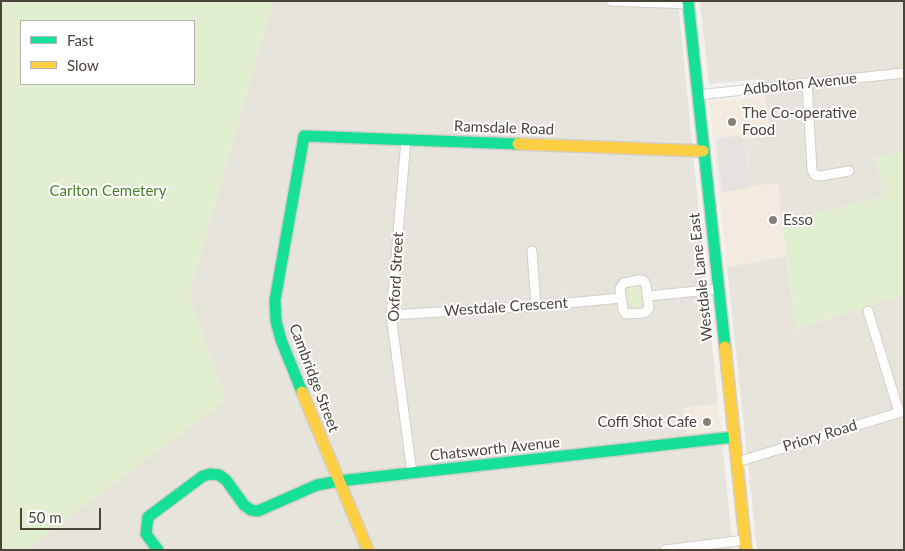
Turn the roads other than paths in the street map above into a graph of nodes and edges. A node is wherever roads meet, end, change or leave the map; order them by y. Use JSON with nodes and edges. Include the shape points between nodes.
{"nodes":[{"id":1,"x":611,"y":1,"type":"edge"},
{"id":2,"x":688,"y":3,"type":"edge"},
{"id":3,"x":904,"y":73,"type":"edge"},
{"id":4,"x":807,"y":82,"type":"junction"},
{"id":5,"x":697,"y":95,"type":"junction"},
{"id":6,"x":304,"y":136,"type":"joint"},
{"id":7,"x":406,"y":140,"type":"junction"},
{"id":8,"x":703,"y":151,"type":"junction"},
{"id":9,"x":850,"y":171,"type":"dead end"},
{"id":10,"x":532,"y":251,"type":"dead end"},
{"id":11,"x":718,"y":289,"type":"junction"},
{"id":12,"x":648,"y":296,"type":"junction"},
{"id":13,"x":620,"y":298,"type":"junction"},
{"id":14,"x":536,"y":306,"type":"junction"},
{"id":15,"x":868,"y":311,"type":"dead end"},
{"id":16,"x":391,"y":315,"type":"junction"},
{"id":17,"x":901,"y":411,"type":"edge"},
{"id":18,"x":734,"y":437,"type":"junction"},
{"id":19,"x":737,"y":462,"type":"junction"},
{"id":20,"x":412,"y":473,"type":"junction"},
{"id":21,"x":339,"y":481,"type":"junction"},
{"id":22,"x":745,"y":545,"type":"edge"},
{"id":23,"x":158,"y":550,"type":"edge"},
{"id":24,"x":368,"y":550,"type":"edge"},
{"id":25,"x":664,"y":550,"type":"edge"}],
"edges":[{"from":1,"to":2,"type":"street"},
{"from":2,"to":5,"type":"street","name":"Westdale Lane East"},
{"from":3,"to":4,"type":"street","name":"Adbolton Avenue"},
{"from":4,"to":5,"type":"street","name":"Adbolton Avenue"},
{"from":4,"to":9,"type":"street","via":[[812,170],[820,176]]},
{"from":5,"to":8,"type":"street","name":"Westdale Lane East"},
{"from":6,"to":7,"type":"street","name":"Ramsdale Road"},
{"from":6,"to":21,"type":"street","name":"Cambridge Street","via":[[275,300],[276,321]]},
{"from":7,"to":8,"type":"street","name":"Ramsdale Road"},
{"from":7,"to":16,"type":"street","name":"Oxford Street"},
{"from":8,"to":11,"type":"street","name":"Westdale Lane East"},
{"from":10,"to":14,"type":"street"},
{"from":11,"to":12,"type":"street"},
{"from":11,"to":18,"type":"street","name":"Westdale Lane East"},
{"from":12,"to":13,"type":"street","via":[[644,281],[639,280],[624,283],[620,288]]},
{"from":12,"to":13,"type":"street","via":[[646,312],[630,315],[623,310]]},
{"from":13,"to":14,"type":"street","name":"Westdale Crescent"},
{"from":14,"to":16,"type":"street","name":"Westdale Crescent"},
{"from":15,"to":17,"type":"street"},
{"from":16,"to":20,"type":"street","name":"Oxford Street"},
{"from":17,"to":19,"type":"street","name":"Priory Road"},
{"from":18,"to":19,"type":"street","name":"Westdale Lane East"},
{"from":18,"to":20,"type":"street","name":"Chatsworth Avenue"},
{"from":19,"to":22,"type":"street","name":"Westdale Lane East"},
{"from":20,"to":21,"type":"street","name":"Chatsworth Avenue"},
{"from":21,"to":23,"type":"street","name":"Chatsworth Avenue","via":[[317,485],[258,511],[244,505],[220,475],[203,476],[148,517],[146,534]]},
{"from":21,"to":24,"type":"street","name":"Cambridge Street"},
{"from":22,"to":25,"type":"street"}]}
